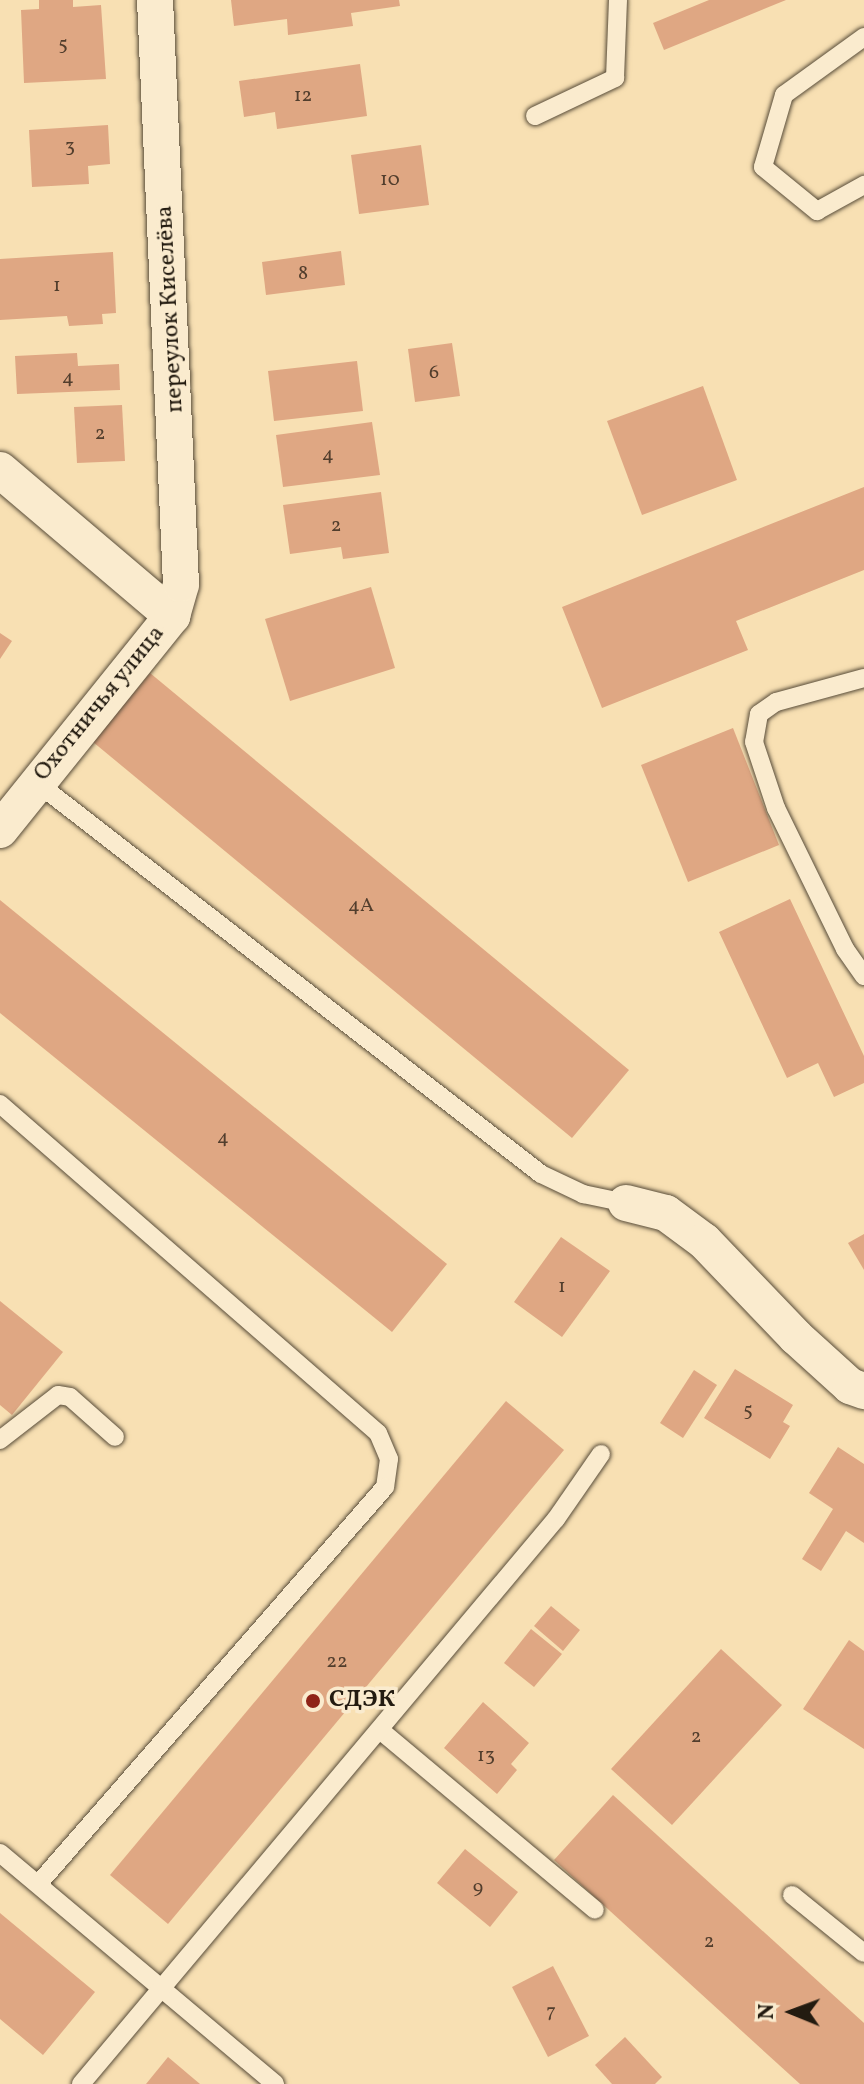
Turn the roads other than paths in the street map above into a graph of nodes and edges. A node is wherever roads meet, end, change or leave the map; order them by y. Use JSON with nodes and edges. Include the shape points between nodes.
{"nodes":[{"id":1,"x":155,"y":0,"type":"edge"},
{"id":2,"x":618,"y":0,"type":"edge"},
{"id":3,"x":864,"y":37,"type":"edge"},
{"id":4,"x":535,"y":116,"type":"dead end"},
{"id":5,"x":864,"y":185,"type":"edge"},
{"id":6,"x":0,"y":470,"type":"edge"},
{"id":7,"x":172,"y":616,"type":"junction"},
{"id":8,"x":864,"y":678,"type":"edge"},
{"id":9,"x":36,"y":782,"type":"junction"},
{"id":10,"x":0,"y":830,"type":"edge"},
{"id":11,"x":864,"y":976,"type":"edge"},
{"id":12,"x":0,"y":1104,"type":"edge"},
{"id":13,"x":626,"y":1203,"type":"joint"},
{"id":14,"x":864,"y":1391,"type":"edge"},
{"id":15,"x":115,"y":1437,"type":"dead end"},
{"id":16,"x":0,"y":1440,"type":"edge"},
{"id":17,"x":601,"y":1454,"type":"dead end"},
{"id":18,"x":380,"y":1730,"type":"junction"},
{"id":19,"x":0,"y":1853,"type":"edge"},
{"id":20,"x":39,"y":1883,"type":"junction"},
{"id":21,"x":792,"y":1895,"type":"dead end"},
{"id":22,"x":595,"y":1910,"type":"dead end"},
{"id":23,"x":864,"y":1953,"type":"edge"},
{"id":24,"x":165,"y":1988,"type":"junction"},
{"id":25,"x":81,"y":2084,"type":"edge"},
{"id":26,"x":275,"y":2084,"type":"edge"}],
"edges":[{"from":1,"to":7,"type":"street","name":"переулок Киселёва","via":[[183,545]]},
{"from":2,"to":4,"type":"lane","via":[[615,78]]},
{"from":3,"to":5,"type":"lane","via":[[784,95],[763,167],[817,211]]},
{"from":6,"to":7,"type":"street"},
{"from":7,"to":9,"type":"street","name":"Охотничья улица"},
{"from":8,"to":11,"type":"lane","via":[[776,702],[759,714],[754,742],[776,808],[845,949]]},
{"from":9,"to":10,"type":"street","name":"Охотничья улица"},
{"from":9,"to":13,"type":"lane","via":[[541,1174],[583,1194]]},
{"from":12,"to":20,"type":"lane","via":[[378,1433],[389,1459],[385,1487]]},
{"from":13,"to":14,"type":"street","via":[[666,1213],[704,1241],[796,1337],[850,1386]]},
{"from":15,"to":16,"type":"lane","via":[[70,1397],[58,1395]]},
{"from":17,"to":18,"type":"lane","via":[[556,1519]]},
{"from":18,"to":22,"type":"lane"},
{"from":18,"to":24,"type":"lane"},
{"from":19,"to":20,"type":"lane"},
{"from":20,"to":24,"type":"lane"},
{"from":21,"to":23,"type":"lane"},
{"from":24,"to":25,"type":"lane"},
{"from":24,"to":26,"type":"lane"}]}
